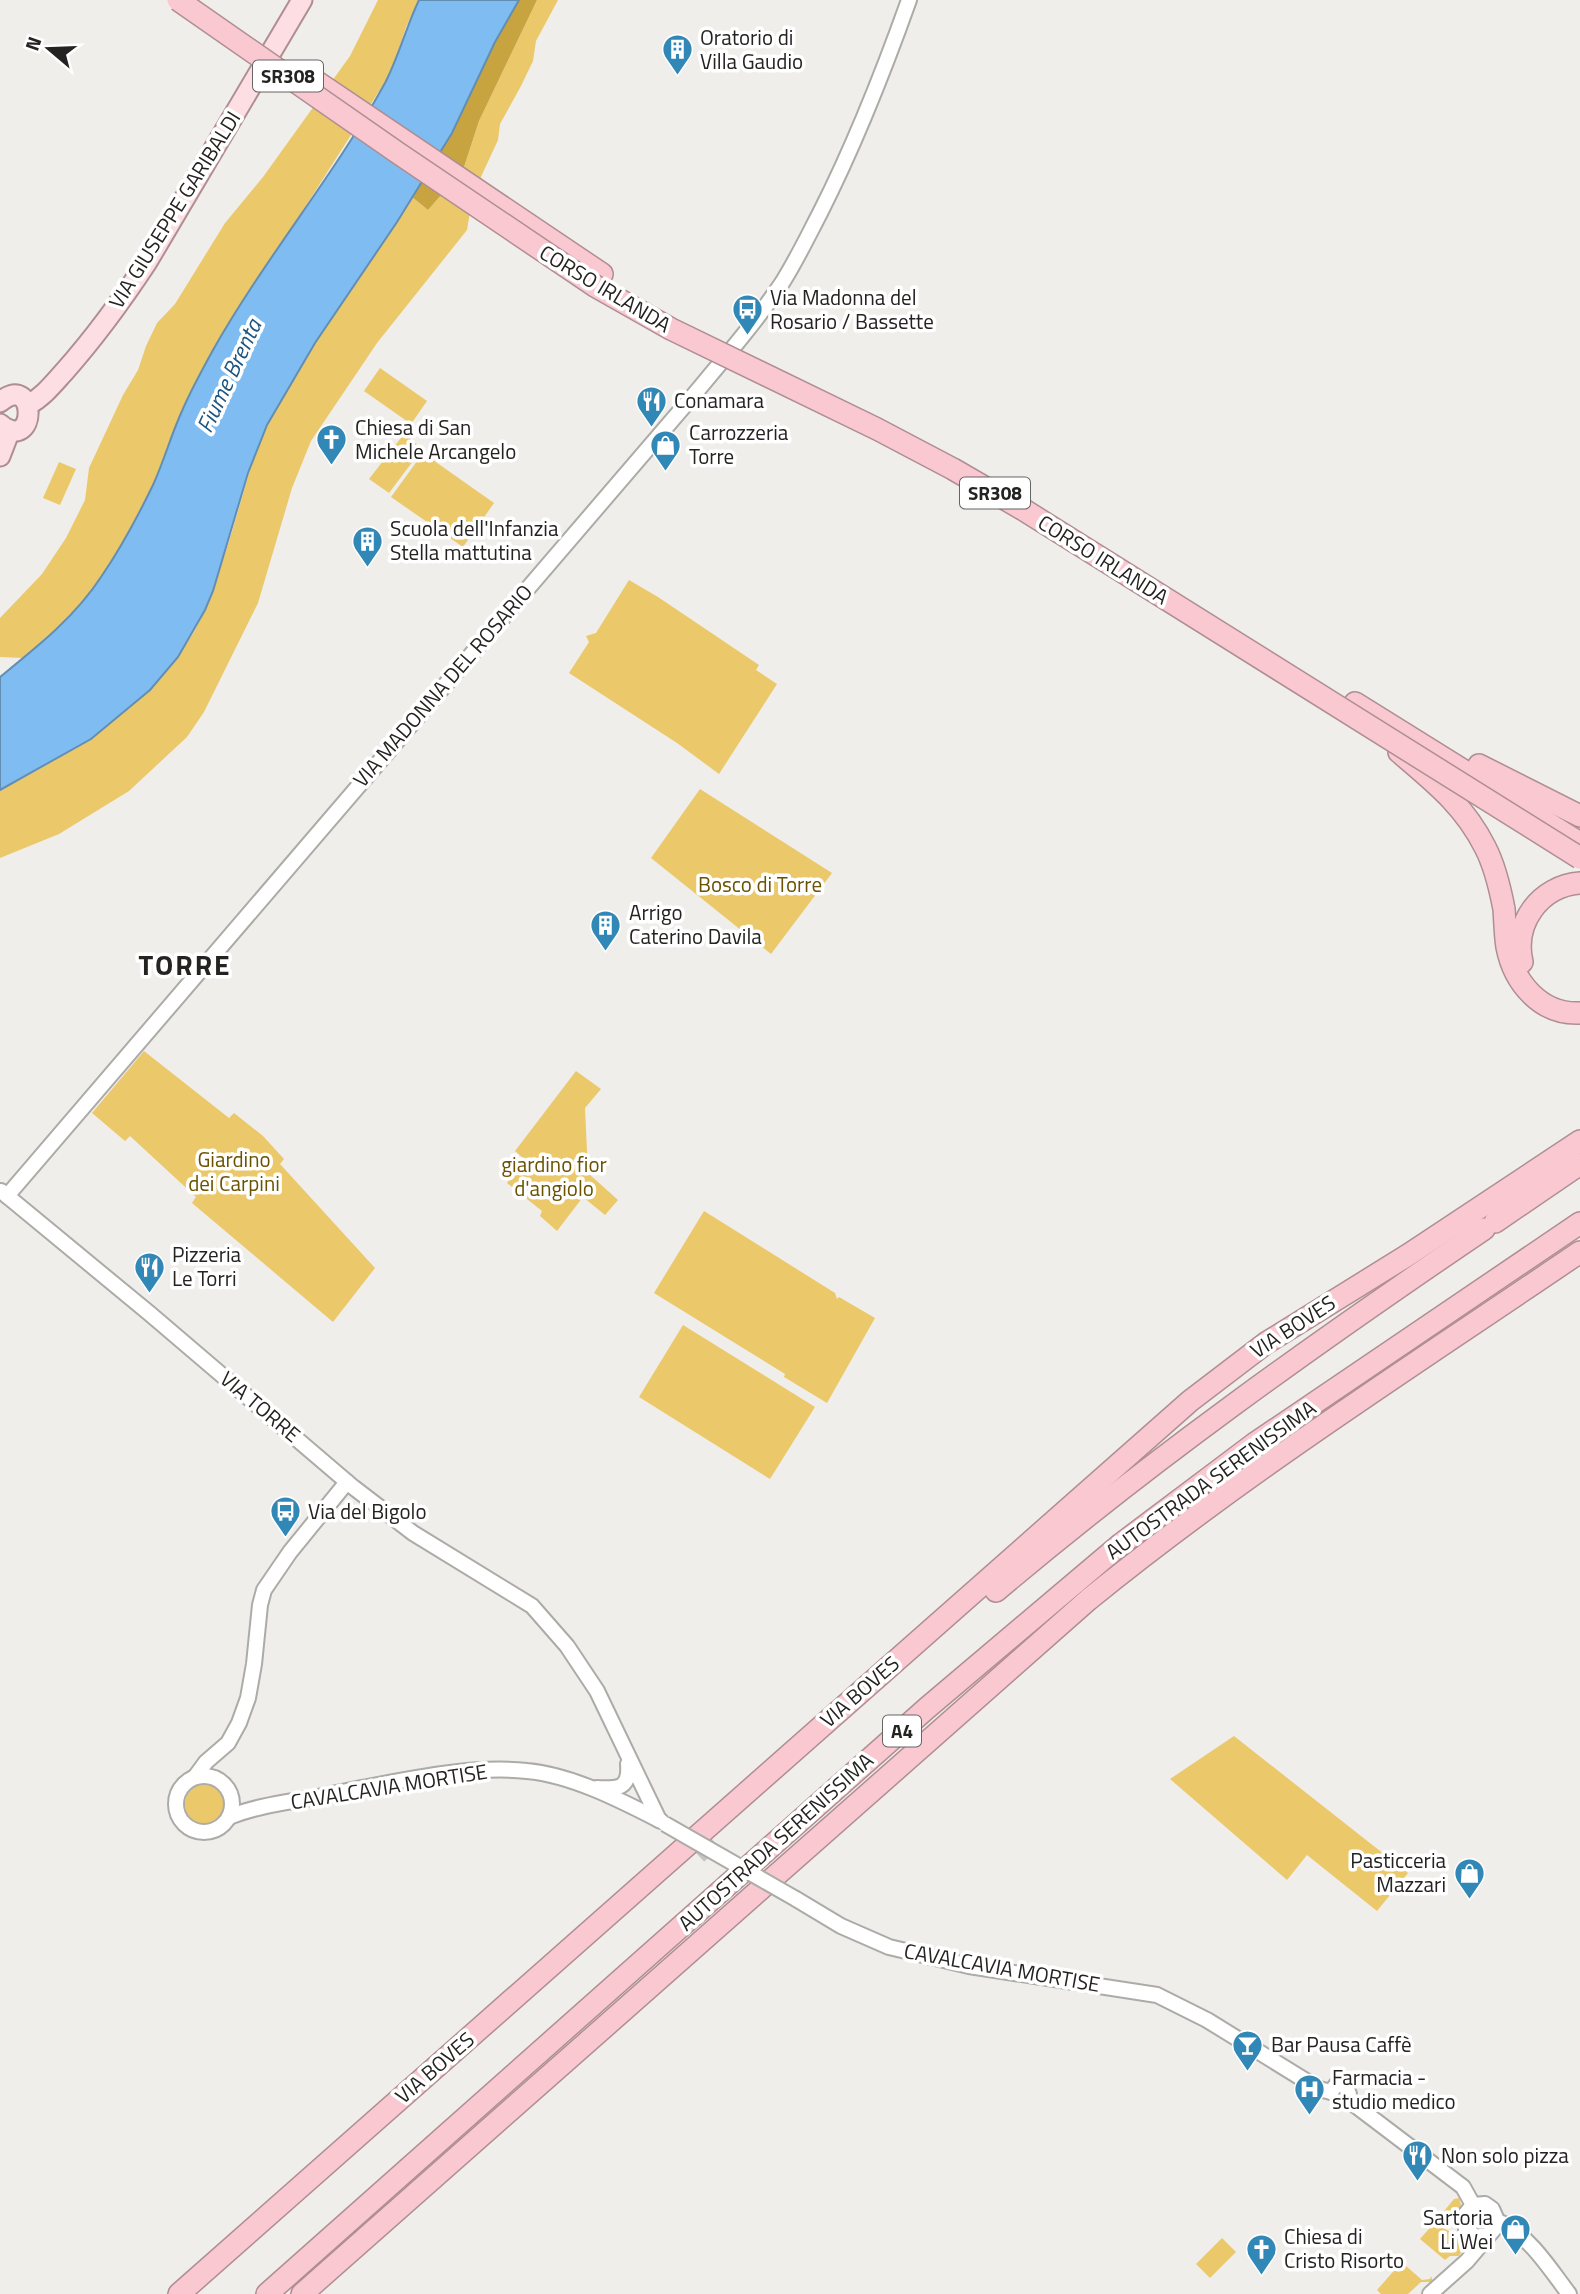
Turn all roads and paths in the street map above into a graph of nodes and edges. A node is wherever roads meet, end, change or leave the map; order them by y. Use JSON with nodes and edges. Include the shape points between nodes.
{"nodes":[{"id":1,"x":178,"y":0,"type":"edge"},
{"id":2,"x":202,"y":0,"type":"edge"},
{"id":3,"x":302,"y":0,"type":"edge"},
{"id":4,"x":909,"y":0,"type":"edge"},
{"id":5,"x":401,"y":147,"type":"junction"},
{"id":6,"x":0,"y":402,"type":"edge"},
{"id":7,"x":28,"y":405,"type":"junction"},
{"id":8,"x":5,"y":427,"type":"edge"},
{"id":9,"x":0,"y":456,"type":"edge"},
{"id":10,"x":1355,"y":703,"type":"junction"},
{"id":11,"x":1373,"y":730,"type":"junction"},
{"id":12,"x":1580,"y":816,"type":"edge"},
{"id":13,"x":1580,"y":842,"type":"edge"},
{"id":14,"x":1580,"y":858,"type":"edge"},
{"id":15,"x":1580,"y":883,"type":"edge"},
{"id":16,"x":1536,"y":994,"type":"junction"},
{"id":17,"x":1580,"y":1005,"type":"edge"},
{"id":18,"x":1580,"y":1013,"type":"edge"},
{"id":19,"x":1580,"y":1141,"type":"edge"},
{"id":20,"x":1580,"y":1164,"type":"edge"},
{"id":21,"x":4,"y":1193,"type":"edge"},
{"id":22,"x":1580,"y":1223,"type":"edge"},
{"id":23,"x":1580,"y":1252,"type":"edge"},
{"id":24,"x":347,"y":1482,"type":"junction"},
{"id":25,"x":628,"y":1759,"type":"junction"},
{"id":26,"x":195,"y":1777,"type":"junction"},
{"id":27,"x":590,"y":1787,"type":"junction"},
{"id":28,"x":229,"y":1817,"type":"junction"},
{"id":29,"x":662,"y":1822,"type":"junction"},
{"id":30,"x":713,"y":1839,"type":"tunnel mouth"},
{"id":31,"x":697,"y":1854,"type":"tunnel mouth"},
{"id":32,"x":1473,"y":2205,"type":"junction"},
{"id":33,"x":1485,"y":2232,"type":"junction"},
{"id":34,"x":179,"y":2294,"type":"edge"},
{"id":35,"x":201,"y":2294,"type":"edge"},
{"id":36,"x":267,"y":2294,"type":"edge"},
{"id":37,"x":302,"y":2294,"type":"edge"},
{"id":38,"x":1430,"y":2294,"type":"edge"},
{"id":39,"x":1569,"y":2294,"type":"edge"}],
"edges":[{"from":1,"to":5,"type":"highway","number":"SR308","bridge":true},
{"from":2,"to":5,"type":"highway","number":"SR308"},
{"from":3,"to":7,"type":"main road","name":"VIA GIUSEPPE GARIBALDI","via":[[121,302],[81,354]]},
{"from":4,"to":21,"type":"street","name":"VIA MADONNA DEL ROSARIO","via":[[832,189],[761,313]]},
{"from":5,"to":10,"type":"highway","name":"CORSO IRLANDA","number":"SR308","via":[[678,317],[959,456]]},
{"from":5,"to":11,"type":"highway","name":"CORSO IRLANDA","number":"SR308","bridge":true,"via":[[595,286],[671,329],[953,469]]},
{"from":6,"to":7,"type":"main road","via":[[13,396]]},
{"from":7,"to":8,"type":"main road","name":"VIA GIUSEPPE GARIBALDI","via":[[30,416],[25,425]]},
{"from":8,"to":9,"type":"main road"},
{"from":10,"to":12,"type":"highway"},
{"from":10,"to":13,"type":"highway","name":"CORSO IRLANDA","number":"SR308"},
{"from":11,"to":14,"type":"highway","name":"CORSO IRLANDA","number":"SR308","bridge":true},
{"from":11,"to":16,"type":"highway","bridge":true,"via":[[1455,800],[1474,826],[1497,876],[1513,968]]},
{"from":15,"to":16,"type":"highway","via":[[1550,892],[1534,904],[1523,923],[1521,959]]},
{"from":16,"to":17,"type":"highway"},
{"from":16,"to":18,"type":"highway","via":[[1553,1010]]},
{"from":19,"to":34,"type":"highway","name":"VIA BOVES","via":[[1266,1343],[1190,1401]]},
{"from":20,"to":30,"type":"highway","name":"VIA BOVES","via":[[1292,1360],[1100,1505],[952,1628]]},
{"from":21,"to":24,"type":"street","name":"VIA TORRE"},
{"from":22,"to":36,"type":"highway","name":"AUTOSTRADA SERENISSIMA","number":"A4","via":[[1254,1444],[1121,1544],[927,1708]]},
{"from":23,"to":37,"type":"highway","name":"AUTOSTRADA SERENISSIMA","number":"A4","via":[[1263,1466],[1151,1549]]},
{"from":24,"to":25,"type":"street","name":"VIA TORRE","via":[[413,1533],[532,1606],[567,1646],[597,1691]]},
{"from":24,"to":26,"type":"street","via":[[264,1590],[248,1698],[239,1723],[228,1743]]},
{"from":25,"to":27,"type":"street","name":"CAVALCAVIA MORTISE","via":[[626,1783],[615,1789]]},
{"from":25,"to":29,"type":"street"},
{"from":26,"to":28,"type":"street","via":[[212,1776],[226,1785],[233,1801]]},
{"from":26,"to":28,"type":"street","via":[[184,1783],[176,1800],[184,1824],[205,1832],[222,1826]]},
{"from":27,"to":28,"type":"street","name":"CAVALCAVIA MORTISE","via":[[530,1771],[480,1769]]},
{"from":27,"to":29,"type":"street","name":"CAVALCAVIA MORTISE"},
{"from":29,"to":32,"type":"street","name":"CAVALCAVIA MORTISE","bridge":true,"via":[[841,1926],[889,1947],[969,1966],[1167,1998],[1331,2092],[1334,2101],[1347,2099],[1463,2187]]},
{"from":31,"to":35,"type":"highway","name":"VIA BOVES"},
{"from":32,"to":33,"type":"street","via":[[1463,2223],[1466,2229]]},
{"from":32,"to":33,"type":"street","via":[[1490,2207],[1496,2215]]},
{"from":33,"to":38,"type":"street","via":[[1471,2256]]},
{"from":33,"to":39,"type":"street","via":[[1502,2223],[1518,2234]]}]}
